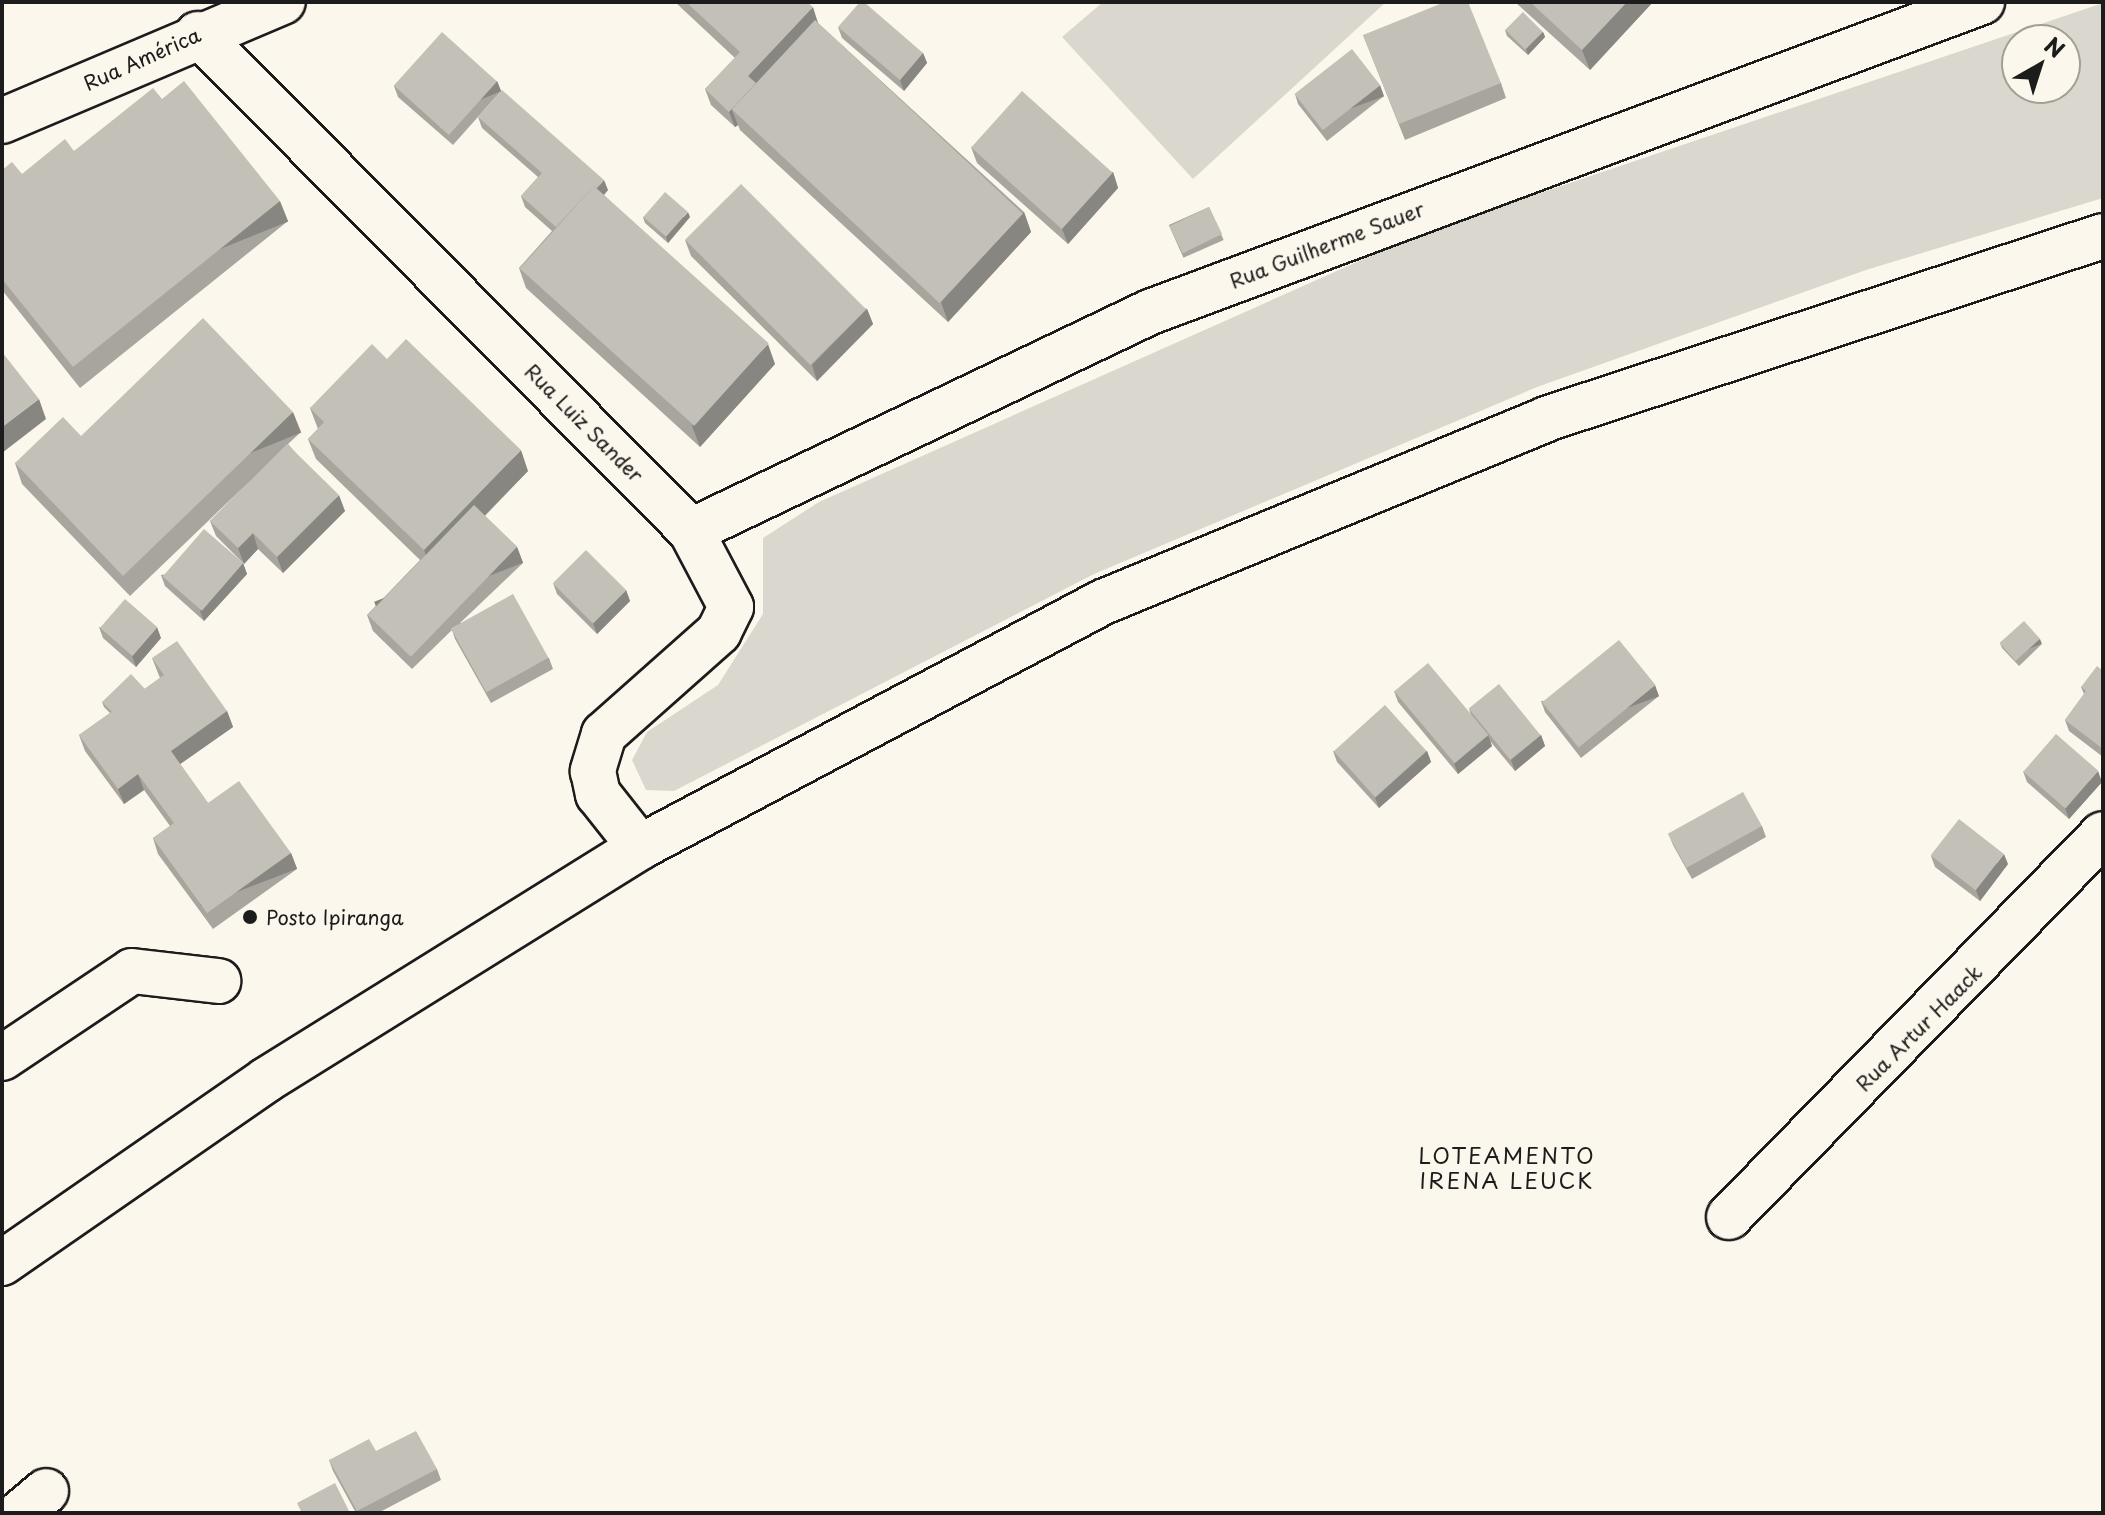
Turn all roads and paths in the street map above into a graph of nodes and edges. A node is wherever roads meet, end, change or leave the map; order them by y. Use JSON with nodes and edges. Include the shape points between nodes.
{"nodes":[{"id":1,"x":283,"y":2,"type":"edge"},
{"id":2,"x":1982,"y":2,"type":"edge"},
{"id":3,"x":198,"y":34,"type":"junction"},
{"id":4,"x":2,"y":121,"type":"edge"},
{"id":5,"x":2103,"y":236,"type":"edge"},
{"id":6,"x":691,"y":531,"type":"junction"},
{"id":7,"x":2103,"y":834,"type":"edge"},
{"id":8,"x":640,"y":847,"type":"junction"},
{"id":9,"x":218,"y":981,"type":"dead end"},
{"id":10,"x":2,"y":1058,"type":"edge"},
{"id":11,"x":1729,"y":1217,"type":"dead end"},
{"id":12,"x":2,"y":1263,"type":"edge"}],
"edges":[{"from":1,"to":3,"type":"street","name":"Rua América"},
{"from":2,"to":6,"type":"street","name":"Rua Guilherme Sauer","via":[[1150,312]]},
{"from":3,"to":4,"type":"street","name":"Rua América"},
{"from":3,"to":6,"type":"street","name":"Rua Luiz Sander"},
{"from":5,"to":8,"type":"street","via":[[1546,419],[1118,596]]},
{"from":6,"to":8,"type":"street","name":"Rua Luiz Sander","via":[[731,607],[719,632],[604,734],[593,771],[598,794]]},
{"from":7,"to":11,"type":"street","name":"Rua Artur Haack"},
{"from":8,"to":12,"type":"street","via":[[266,1080]]},
{"from":9,"to":10,"type":"street","via":[[132,971]]}]}
